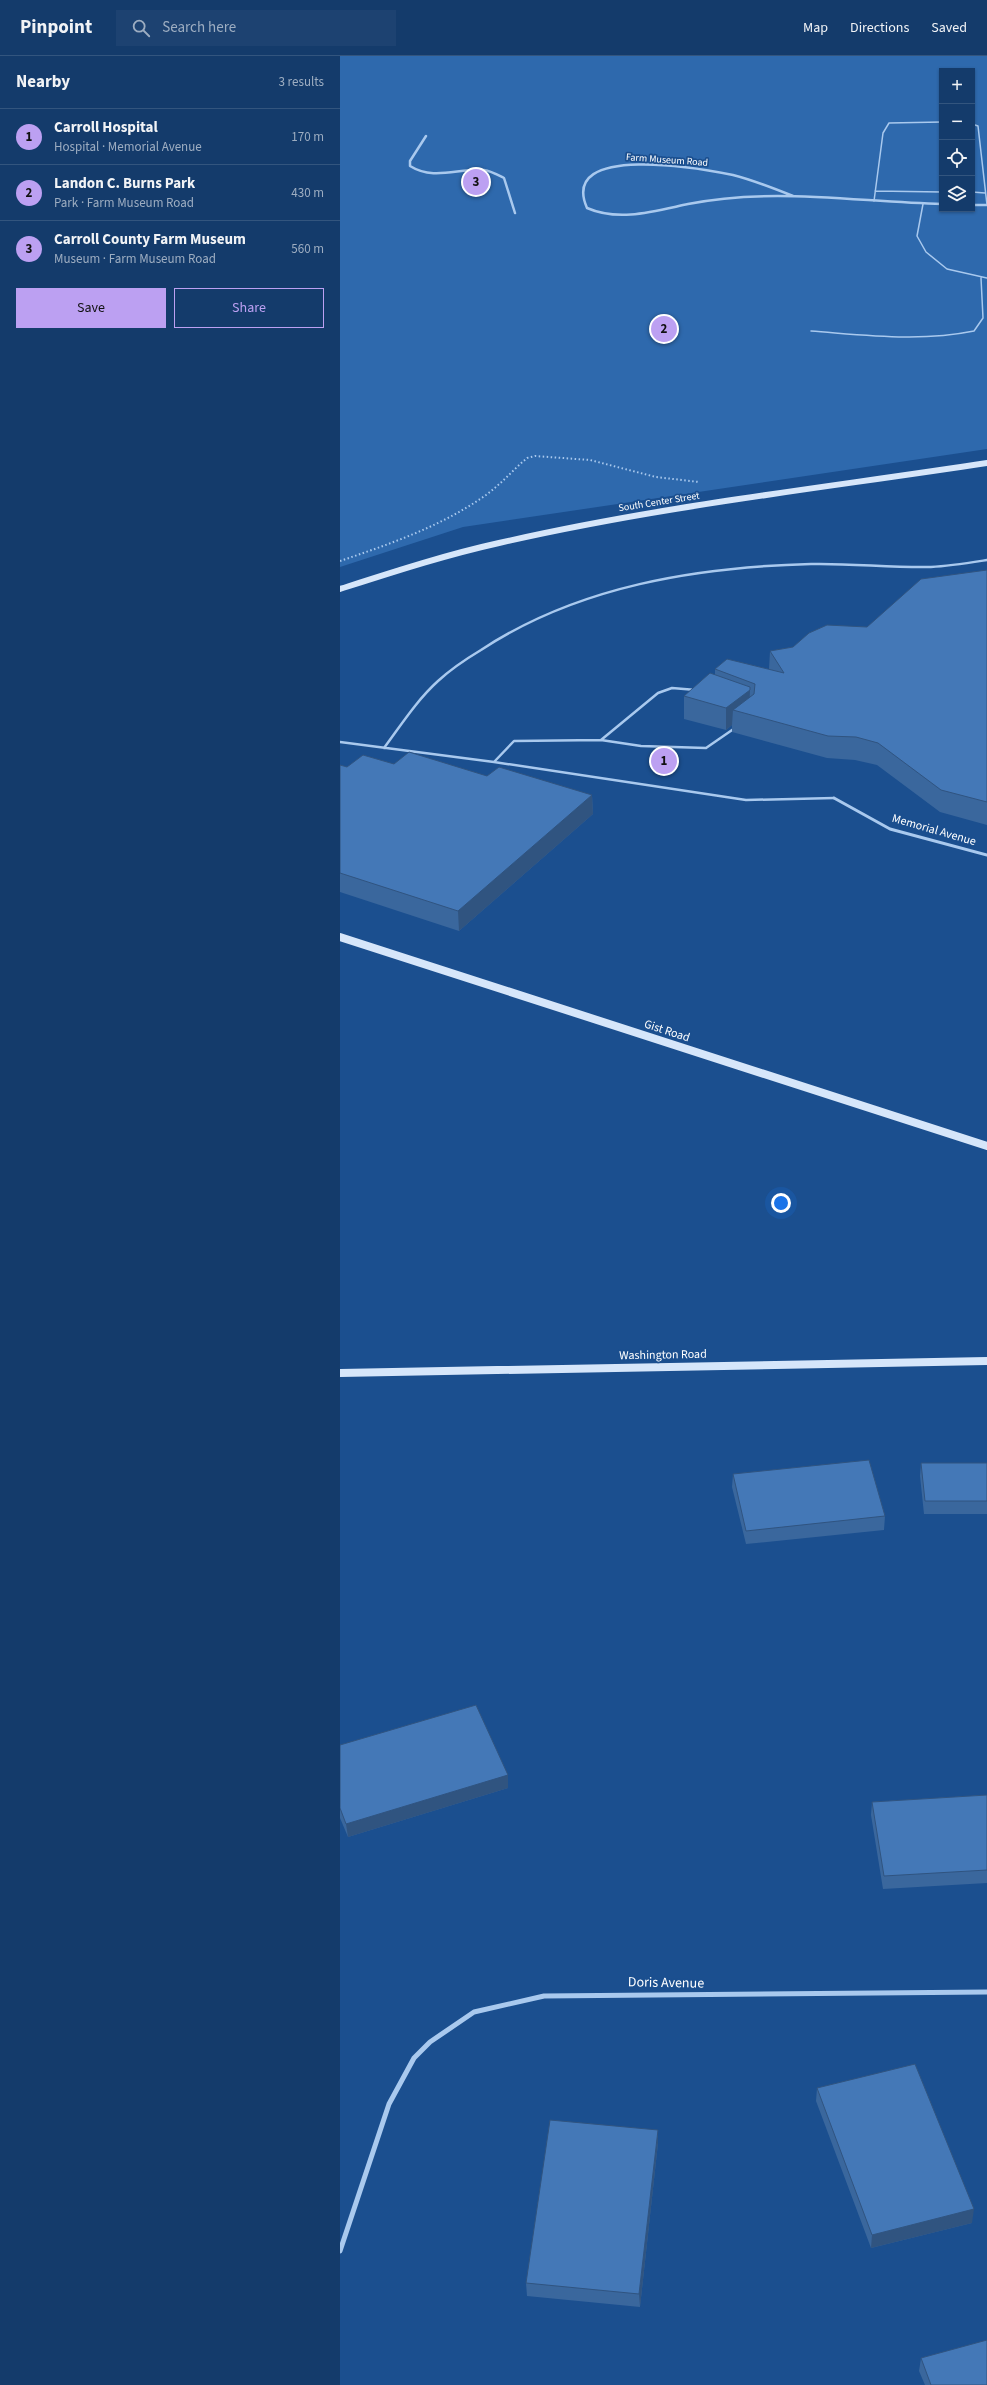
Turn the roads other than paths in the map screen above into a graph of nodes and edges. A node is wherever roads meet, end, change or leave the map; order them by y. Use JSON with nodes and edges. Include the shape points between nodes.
{"nodes":[{"id":1,"x":939,"y":122,"type":"edge"},
{"id":2,"x":975,"y":125,"type":"edge"},
{"id":3,"x":426,"y":136,"type":"dead end"},
{"id":4,"x":875,"y":191,"type":"junction"},
{"id":5,"x":939,"y":192,"type":"edge"},
{"id":6,"x":975,"y":192,"type":"edge"},
{"id":7,"x":985,"y":193,"type":"junction"},
{"id":8,"x":792,"y":196,"type":"junction"},
{"id":9,"x":874,"y":201,"type":"junction"},
{"id":10,"x":922,"y":204,"type":"junction"},
{"id":11,"x":939,"y":204,"type":"edge"},
{"id":12,"x":975,"y":205,"type":"edge"},
{"id":13,"x":987,"y":205,"type":"edge"},
{"id":14,"x":515,"y":213,"type":"dead end"},
{"id":15,"x":981,"y":278,"type":"junction"},
{"id":16,"x":987,"y":278,"type":"edge"},
{"id":17,"x":811,"y":331,"type":"dead end"},
{"id":18,"x":987,"y":463,"type":"edge"},
{"id":19,"x":987,"y":560,"type":"edge"},
{"id":20,"x":340,"y":589,"type":"edge"},
{"id":21,"x":703,"y":692,"type":"edge"},
{"id":22,"x":741,"y":723,"type":"edge"},
{"id":23,"x":601,"y":740,"type":"junction"},
{"id":24,"x":340,"y":742,"type":"edge"},
{"id":25,"x":384,"y":748,"type":"junction"},
{"id":26,"x":494,"y":762,"type":"junction"},
{"id":27,"x":834,"y":798,"type":"joint"},
{"id":28,"x":987,"y":855,"type":"edge"},
{"id":29,"x":340,"y":937,"type":"edge"},
{"id":30,"x":987,"y":1146,"type":"edge"},
{"id":31,"x":987,"y":1361,"type":"edge"},
{"id":32,"x":340,"y":1373,"type":"edge"},
{"id":33,"x":987,"y":1992,"type":"edge"},
{"id":34,"x":340,"y":2251,"type":"edge"}],
"edges":[{"from":1,"to":4,"type":"lane","via":[[888,124],[882,133]]},
{"from":2,"to":7,"type":"lane","via":[[978,126]]},
{"from":3,"to":14,"type":"street","via":[[410,161],[410,166],[416,171],[429,174],[484,170],[495,173],[504,178]]},
{"from":4,"to":5,"type":"lane"},
{"from":4,"to":9,"type":"lane"},
{"from":6,"to":7,"type":"lane"},
{"from":7,"to":13,"type":"lane"},
{"from":8,"to":8,"type":"street","name":"Farm Museum Road","via":[[713,199],[653,211],[599,214],[587,208],[583,191],[588,177],[598,169],[623,164],[707,170],[755,181]]},
{"from":8,"to":9,"type":"street","name":"Farm Museum Road"},
{"from":9,"to":10,"type":"street","name":"Farm Museum Road"},
{"from":10,"to":11,"type":"street","name":"Farm Museum Road"},
{"from":10,"to":15,"type":"lane","via":[[917,236],[926,252],[947,270]]},
{"from":12,"to":13,"type":"street"},
{"from":15,"to":16,"type":"lane"},
{"from":15,"to":17,"type":"lane","via":[[983,318],[974,331],[958,336],[929,338]]},
{"from":18,"to":20,"type":"street","name":"South Center Street","via":[[730,500],[570,527],[437,558]]},
{"from":19,"to":25,"type":"lane","via":[[933,567],[848,563],[742,568],[648,583],[584,600],[512,630],[486,645],[431,687]]},
{"from":21,"to":23,"type":"lane","via":[[688,688],[672,688],[658,693]]},
{"from":22,"to":23,"type":"lane","via":[[706,748],[641,746]]},
{"from":23,"to":26,"type":"lane","via":[[514,741]]},
{"from":24,"to":25,"type":"lane"},
{"from":25,"to":26,"type":"lane"},
{"from":26,"to":27,"type":"lane","via":[[746,800]]},
{"from":27,"to":28,"type":"street","name":"Memorial Avenue","via":[[890,829]]},
{"from":29,"to":30,"type":"street","name":"Gist Road"},
{"from":31,"to":32,"type":"street","name":"Washington Road"},
{"from":33,"to":34,"type":"street","name":"Doris Avenue","via":[[544,1996],[474,2012],[430,2042],[414,2058],[389,2104]]}]}
